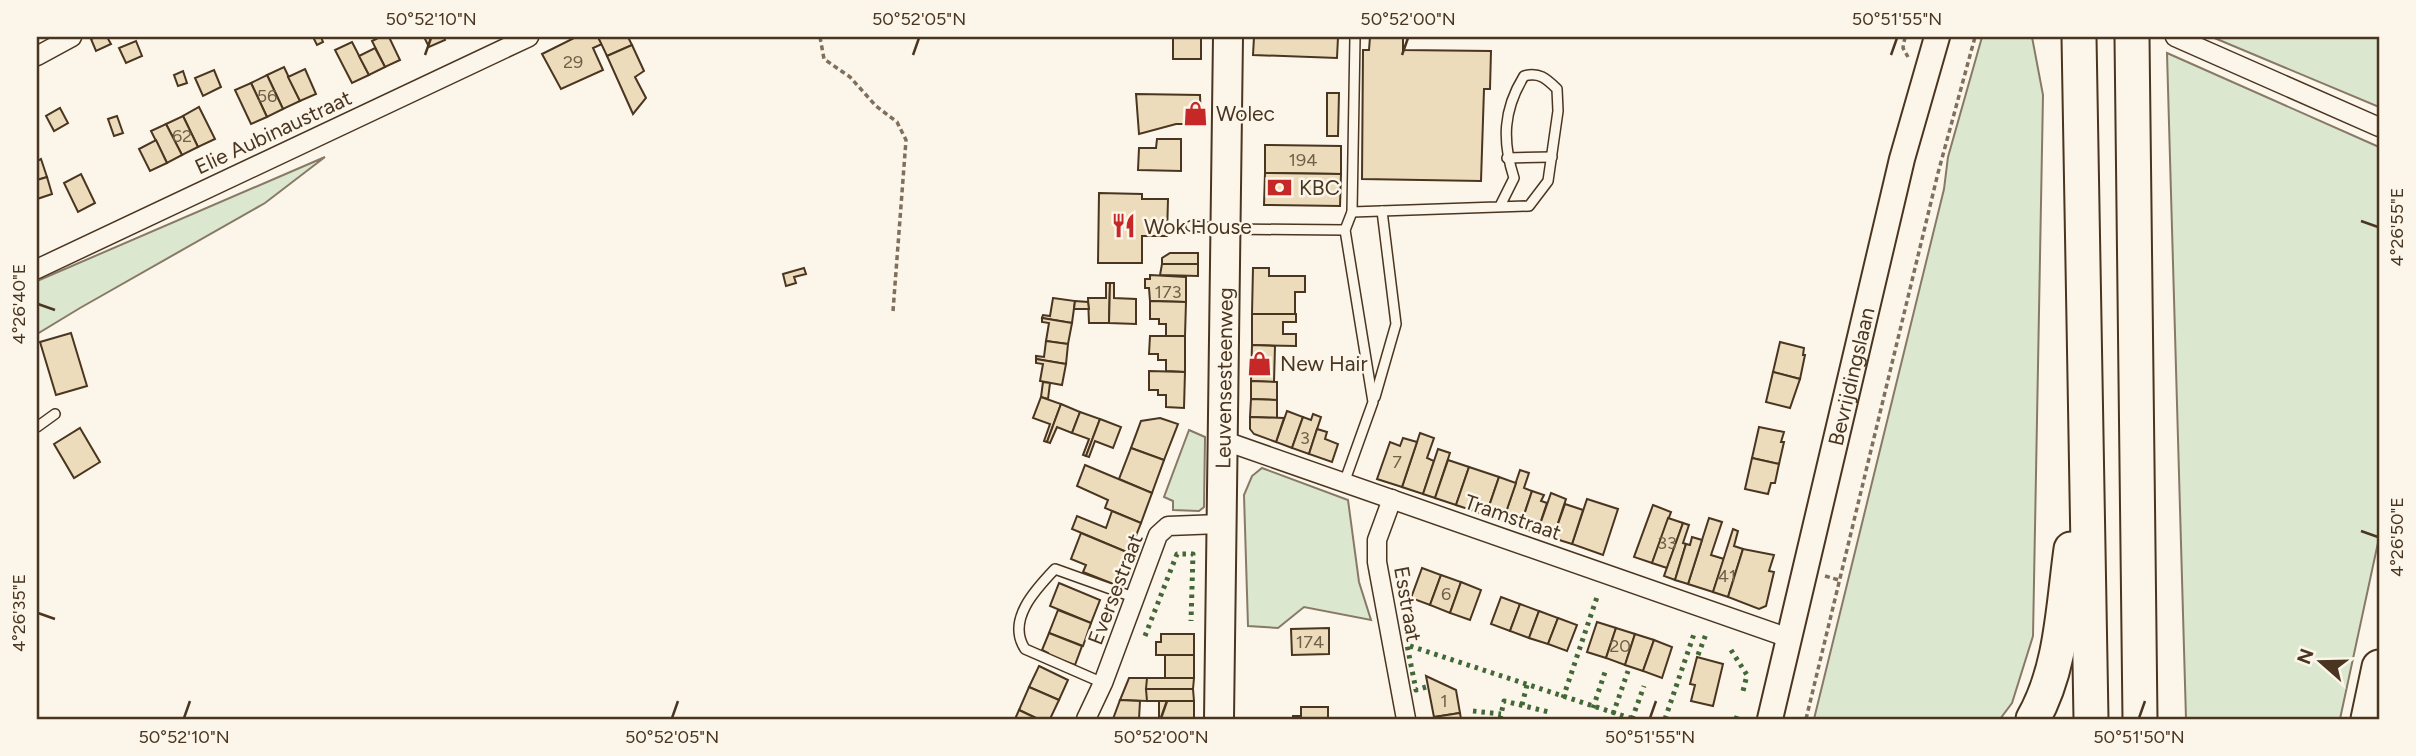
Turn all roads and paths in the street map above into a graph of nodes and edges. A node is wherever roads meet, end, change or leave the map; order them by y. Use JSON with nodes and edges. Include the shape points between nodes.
{"nodes":[{"id":1,"x":72,"y":37,"type":"edge"},
{"id":2,"x":528,"y":37,"type":"edge"},
{"id":3,"x":820,"y":37,"type":"edge"},
{"id":4,"x":1228,"y":37,"type":"edge"},
{"id":5,"x":1354,"y":37,"type":"edge"},
{"id":6,"x":1937,"y":37,"type":"edge"},
{"id":7,"x":1975,"y":37,"type":"edge"},
{"id":8,"x":2080,"y":37,"type":"edge"},
{"id":9,"x":2132,"y":37,"type":"edge"},
{"id":10,"x":2175,"y":37,"type":"edge"},
{"id":11,"x":37,"y":56,"type":"edge"},
{"id":12,"x":2379,"y":127,"type":"edge"},
{"id":13,"x":1552,"y":157,"type":"junction"},
{"id":14,"x":1507,"y":158,"type":"junction"},
{"id":15,"x":1500,"y":206,"type":"junction"},
{"id":16,"x":1382,"y":211,"type":"junction"},
{"id":17,"x":1352,"y":212,"type":"junction"},
{"id":18,"x":1191,"y":226,"type":"dead end"},
{"id":19,"x":1226,"y":229,"type":"junction"},
{"id":20,"x":1345,"y":230,"type":"junction"},
{"id":21,"x":37,"y":269,"type":"edge"},
{"id":22,"x":893,"y":311,"type":"dead end"},
{"id":23,"x":1373,"y":402,"type":"junction"},
{"id":24,"x":55,"y":414,"type":"dead end"},
{"id":25,"x":37,"y":427,"type":"edge"},
{"id":26,"x":1222,"y":440,"type":"junction"},
{"id":27,"x":2085,"y":449,"type":"junction"},
{"id":28,"x":1344,"y":482,"type":"junction"},
{"id":29,"x":1392,"y":499,"type":"junction"},
{"id":30,"x":1220,"y":524,"type":"junction"},
{"id":31,"x":1136,"y":598,"type":"junction"},
{"id":32,"x":1789,"y":638,"type":"junction"},
{"id":33,"x":2379,"y":667,"type":"edge"},
{"id":34,"x":1103,"y":683,"type":"junction"},
{"id":35,"x":1086,"y":719,"type":"edge"},
{"id":36,"x":1219,"y":719,"type":"edge"},
{"id":37,"x":1406,"y":719,"type":"edge"},
{"id":38,"x":1770,"y":719,"type":"edge"},
{"id":39,"x":1805,"y":719,"type":"edge"},
{"id":40,"x":2033,"y":719,"type":"edge"},
{"id":41,"x":2091,"y":719,"type":"edge"},
{"id":42,"x":2140,"y":719,"type":"edge"},
{"id":43,"x":2368,"y":719,"type":"edge"}],
"edges":[{"from":1,"to":11,"type":"street"},
{"from":2,"to":21,"type":"street","name":"Elie Aubinaustraat"},
{"from":3,"to":22,"type":"path","via":[[824,59],[897,122],[906,140]]},
{"from":4,"to":19,"type":"main road","name":"Leuvensesteenweg"},
{"from":5,"to":17,"type":"lane"},
{"from":6,"to":32,"type":"street","name":"Bevrijdingslaan","via":[[1902,159]]},
{"from":7,"to":39,"type":"path"},
{"from":8,"to":27,"type":"highway"},
{"from":9,"to":42,"type":"highway"},
{"from":10,"to":12,"type":"street"},
{"from":13,"to":14,"type":"lane"},
{"from":13,"to":14,"type":"lane","via":[[1557,89],[1548,79],[1531,74],[1524,76],[1513,93],[1506,116]]},
{"from":13,"to":15,"type":"lane","via":[[1548,181],[1528,205]]},
{"from":14,"to":15,"type":"lane","via":[[1514,178]]},
{"from":15,"to":16,"type":"lane"},
{"from":16,"to":17,"type":"lane"},
{"from":16,"to":23,"type":"lane","via":[[1396,324]]},
{"from":17,"to":20,"type":"lane"},
{"from":18,"to":19,"type":"lane"},
{"from":19,"to":20,"type":"lane"},
{"from":19,"to":26,"type":"main road","name":"Leuvensesteenweg"},
{"from":20,"to":23,"type":"lane"},
{"from":23,"to":28,"type":"lane"},
{"from":24,"to":25,"type":"lane"},
{"from":26,"to":28,"type":"street","name":"Tramstraat"},
{"from":26,"to":30,"type":"main road","name":"Leuvensesteenweg"},
{"from":27,"to":40,"type":"highway","via":[[2054,673]]},
{"from":27,"to":41,"type":"highway"},
{"from":28,"to":29,"type":"street","name":"Tramstraat"},
{"from":29,"to":32,"type":"street","name":"Tramstraat"},
{"from":29,"to":37,"type":"street","name":"Esstraat","via":[[1377,540],[1377,562]]},
{"from":30,"to":31,"type":"street","name":"Eversestraat","via":[[1168,526],[1158,535]]},
{"from":30,"to":36,"type":"main road","name":"Leuvensesteenweg"},
{"from":31,"to":34,"type":"street","name":"Eversestraat"},
{"from":31,"to":34,"type":"lane","via":[[1055,569],[1032,593],[1021,615],[1019,640],[1025,649]]},
{"from":32,"to":38,"type":"street","name":"Bevrijdingslaan"},
{"from":33,"to":43,"type":"highway"},
{"from":34,"to":35,"type":"street","name":"Eversestraat"}]}
